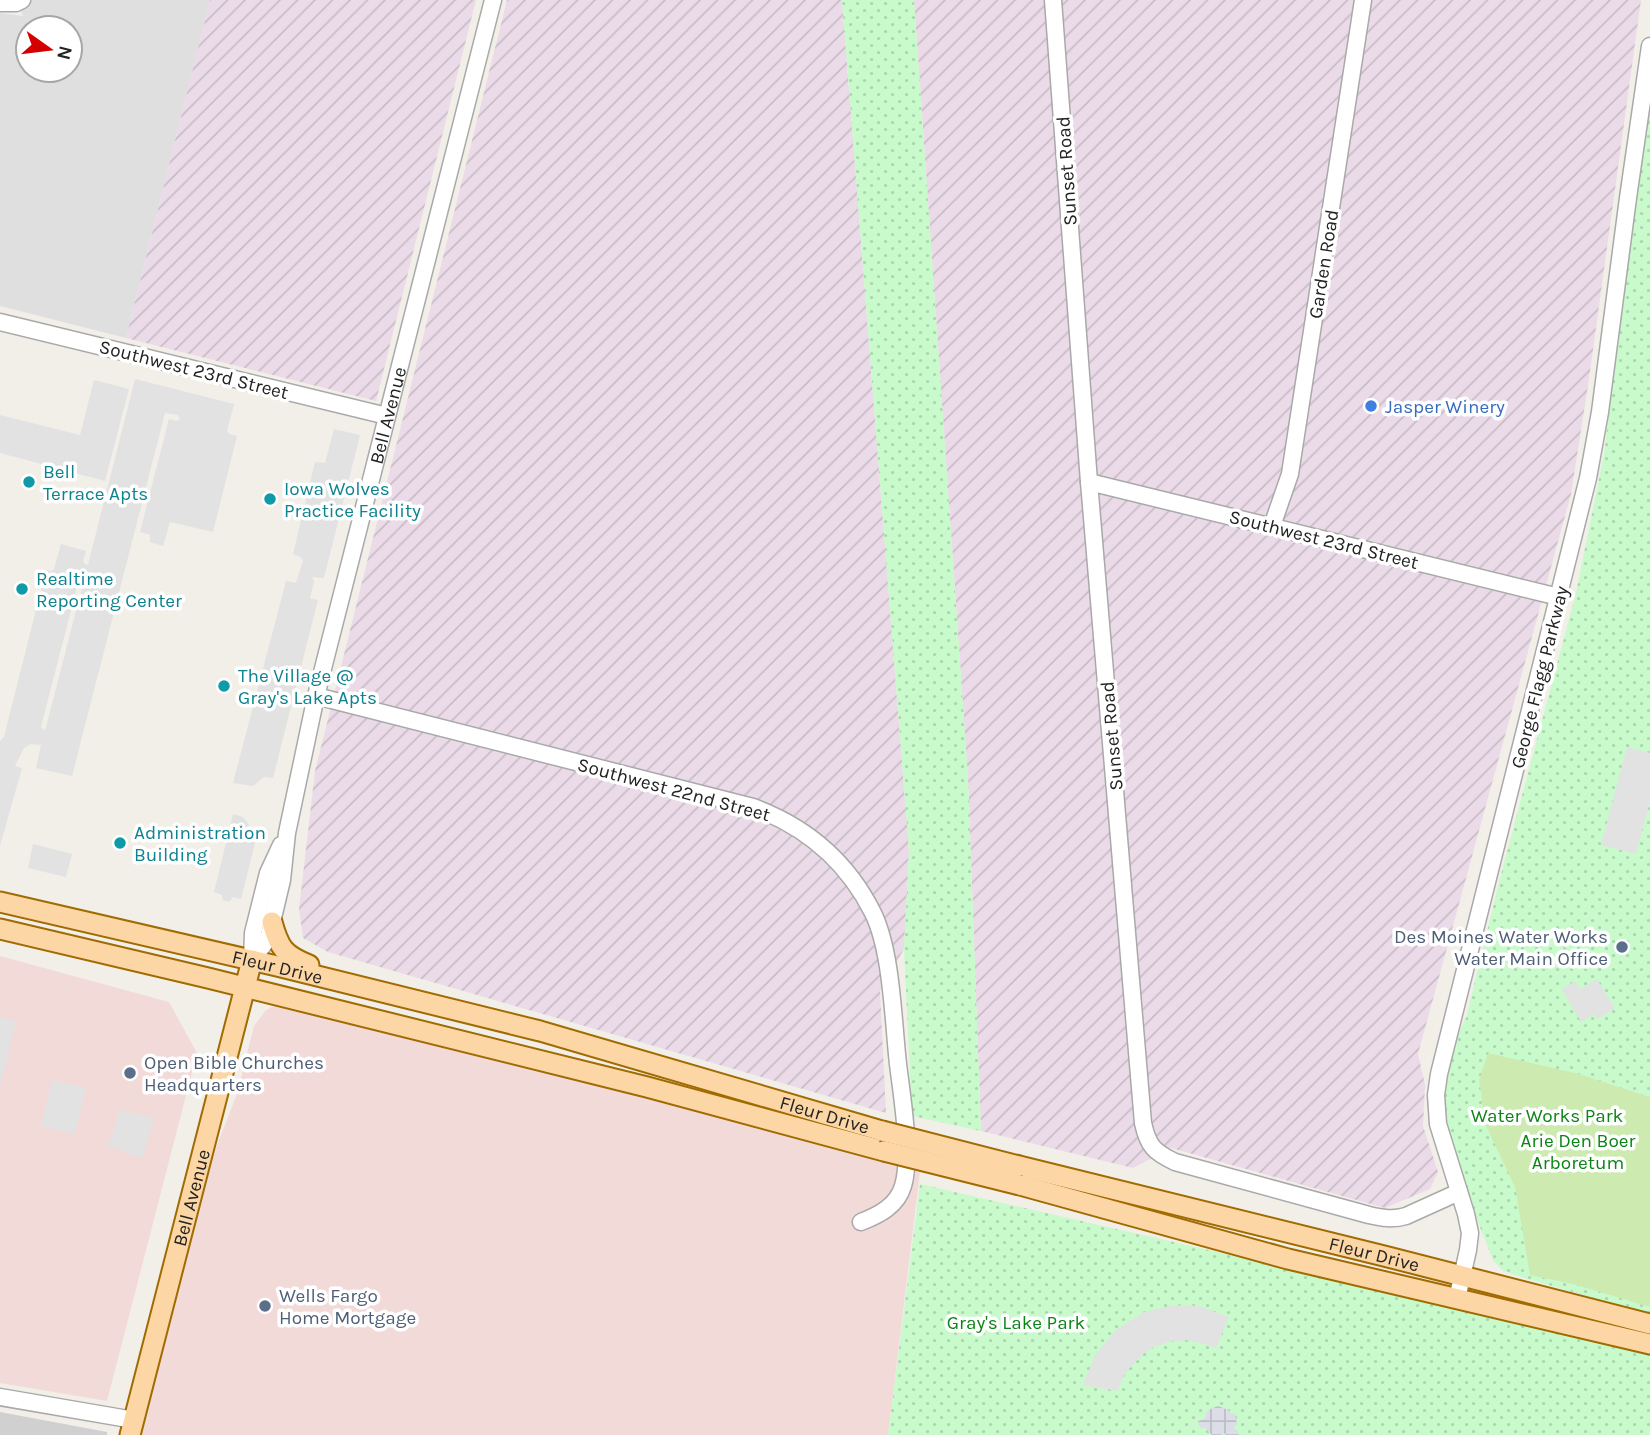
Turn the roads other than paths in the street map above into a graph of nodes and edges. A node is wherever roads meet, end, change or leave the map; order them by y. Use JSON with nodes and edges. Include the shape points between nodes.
{"nodes":[{"id":1,"x":22,"y":0,"type":"edge"},
{"id":2,"x":494,"y":0,"type":"edge"},
{"id":3,"x":1053,"y":0,"type":"edge"},
{"id":4,"x":1363,"y":0,"type":"edge"},
{"id":5,"x":0,"y":3,"type":"edge"},
{"id":6,"x":1650,"y":46,"type":"edge"},
{"id":7,"x":0,"y":322,"type":"edge"},
{"id":8,"x":387,"y":416,"type":"junction"},
{"id":9,"x":1089,"y":482,"type":"junction"},
{"id":10,"x":1272,"y":526,"type":"junction"},
{"id":11,"x":1559,"y":597,"type":"junction"},
{"id":12,"x":316,"y":696,"type":"junction"},
{"id":13,"x":287,"y":833,"type":"junction"},
{"id":14,"x":0,"y":902,"type":"edge"},
{"id":15,"x":272,"y":922,"type":"junction"},
{"id":16,"x":0,"y":929,"type":"edge"},
{"id":17,"x":252,"y":960,"type":"junction"},
{"id":18,"x":245,"y":987,"type":"junction"},
{"id":19,"x":365,"y":988,"type":"junction"},
{"id":20,"x":1020,"y":1175,"type":"junction"},
{"id":21,"x":1459,"y":1192,"type":"junction"},
{"id":22,"x":861,"y":1222,"type":"dead end"},
{"id":23,"x":1462,"y":1276,"type":"junction"},
{"id":24,"x":1457,"y":1299,"type":"junction"},
{"id":25,"x":1650,"y":1324,"type":"edge"},
{"id":26,"x":1650,"y":1344,"type":"edge"},
{"id":27,"x":0,"y":1397,"type":"edge"},
{"id":28,"x":132,"y":1428,"type":"edge"}],
"edges":[{"from":1,"to":5,"type":"street"},
{"from":2,"to":8,"type":"street","name":"Bell Avenue"},
{"from":3,"to":9,"type":"street","name":"Sunset Road"},
{"from":4,"to":10,"type":"street","name":"Garden Road","via":[[1290,474]]},
{"from":6,"to":11,"type":"street","name":"George Flagg Parkway","via":[[1600,412]]},
{"from":7,"to":8,"type":"street","name":"Southwest 23rd Street"},
{"from":8,"to":12,"type":"street","name":"Bell Avenue"},
{"from":9,"to":10,"type":"street","name":"Southwest 23rd Street"},
{"from":9,"to":21,"type":"street","name":"Sunset Road","via":[[1146,1138],[1152,1148],[1175,1162],[1387,1219],[1406,1216]]},
{"from":10,"to":11,"type":"street","name":"Southwest 23rd Street"},
{"from":11,"to":21,"type":"street","name":"George Flagg Parkway","via":[[1436,1095],[1438,1124]]},
{"from":12,"to":13,"type":"street","name":"Bell Avenue"},
{"from":12,"to":22,"type":"street","name":"Southwest 22nd Street","via":[[753,807],[808,835],[839,862],[880,933],[889,976],[907,1162],[902,1189],[889,1208]]},
{"from":13,"to":15,"type":"street","name":"Bell Avenue"},
{"from":13,"to":17,"type":"street","name":"Bell Avenue","via":[[268,873],[252,937]]},
{"from":14,"to":17,"type":"main road","name":"Fleur Drive"},
{"from":15,"to":17,"type":"street","name":"Bell Avenue","via":[[268,939]]},
{"from":15,"to":19,"type":"main road","via":[[277,941],[293,959]]},
{"from":16,"to":18,"type":"main road","name":"Fleur Drive"},
{"from":17,"to":18,"type":"main road","name":"Bell Avenue"},
{"from":17,"to":19,"type":"main road","name":"Fleur Drive"},
{"from":18,"to":20,"type":"main road","name":"Fleur Drive","bridge":true,"via":[[884,1151]]},
{"from":18,"to":28,"type":"main road","name":"Bell Avenue"},
{"from":19,"to":20,"type":"main road","name":"Fleur Drive","bridge":true,"via":[[540,1031]]},
{"from":20,"to":23,"type":"main road","name":"Fleur Drive"},
{"from":20,"to":24,"type":"main road","name":"Fleur Drive","via":[[1288,1259]]},
{"from":21,"to":23,"type":"street","name":"George Flagg Parkway","via":[[1470,1233]]},
{"from":23,"to":24,"type":"street","name":"George Flagg Parkway"},
{"from":23,"to":25,"type":"main road","name":"Fleur Drive"},
{"from":24,"to":26,"type":"main road","name":"Fleur Drive"},
{"from":27,"to":28,"type":"street"}]}
